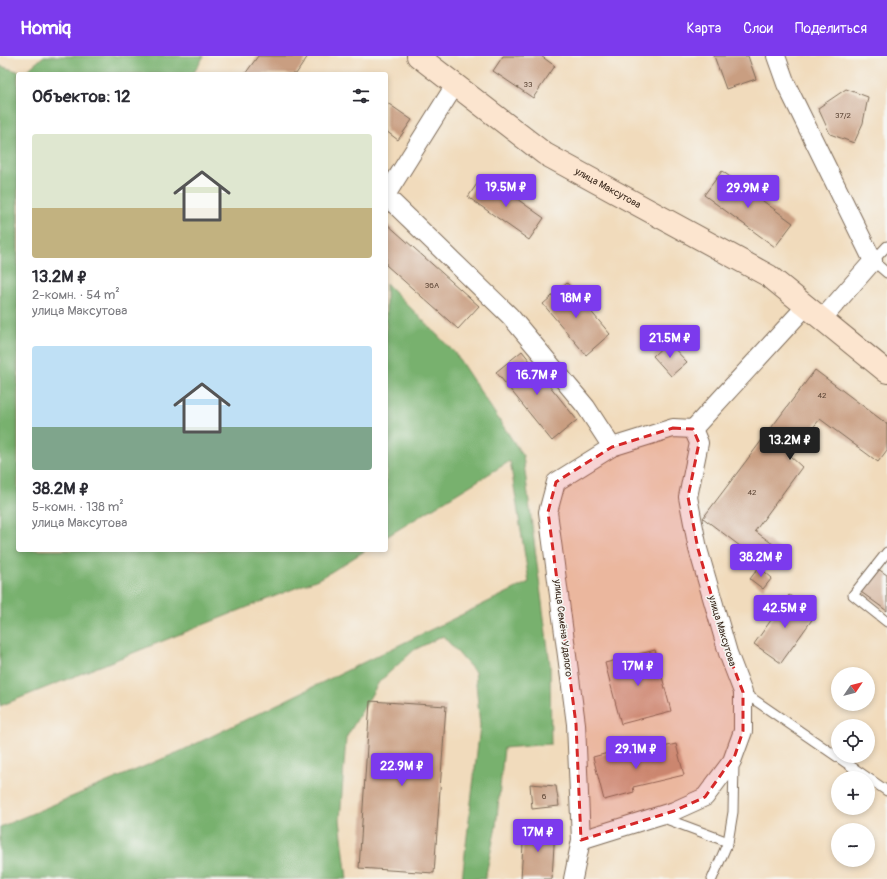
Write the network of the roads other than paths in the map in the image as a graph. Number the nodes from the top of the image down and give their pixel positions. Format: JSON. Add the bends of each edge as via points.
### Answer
{"nodes":[{"id":1,"x":418,"y":56,"type":"edge"},
{"id":2,"x":776,"y":56,"type":"edge"},
{"id":3,"x":455,"y":85,"type":"junction"},
{"id":4,"x":388,"y":192,"type":"edge"},
{"id":5,"x":388,"y":197,"type":"edge"},
{"id":6,"x":887,"y":246,"type":"edge"},
{"id":7,"x":873,"y":261,"type":"junction"},
{"id":8,"x":887,"y":273,"type":"edge"},
{"id":9,"x":815,"y":312,"type":"junction"},
{"id":10,"x":887,"y":372,"type":"edge"},
{"id":11,"x":693,"y":429,"type":"junction"},
{"id":12,"x":612,"y":447,"type":"junction"},
{"id":13,"x":886,"y":556,"type":"edge"},
{"id":14,"x":887,"y":622,"type":"edge"},
{"id":15,"x":743,"y":692,"type":"junction"},
{"id":16,"x":735,"y":755,"type":"junction"},
{"id":17,"x":887,"y":791,"type":"edge"},
{"id":18,"x":658,"y":816,"type":"junction"},
{"id":19,"x":581,"y":840,"type":"junction"},
{"id":20,"x":728,"y":842,"type":"junction"},
{"id":21,"x":573,"y":879,"type":"edge"},
{"id":22,"x":712,"y":879,"type":"edge"}],
"edges":[{"from":1,"to":3,"type":"main road","name":"улица Максутова"},
{"from":2,"to":7,"type":"street","via":[[786,84]]},
{"from":3,"to":4,"type":"street"},
{"from":3,"to":9,"type":"main road","name":"улица Максутова","via":[[545,154],[770,276]]},
{"from":5,"to":12,"type":"street","via":[[510,316],[586,407]]},
{"from":6,"to":7,"type":"lane"},
{"from":7,"to":8,"type":"lane"},
{"from":7,"to":9,"type":"street"},
{"from":9,"to":10,"type":"main road","name":"улица Максутова"},
{"from":9,"to":11,"type":"street"},
{"from":11,"to":12,"type":"street","via":[[673,428]]},
{"from":11,"to":15,"type":"street","name":"улица Максутова","via":[[699,443],[688,498],[698,549],[728,653]]},
{"from":12,"to":19,"type":"street","name":"улица Семёна Удалого","via":[[556,482],[548,512],[576,724]]},
{"from":13,"to":14,"type":"lane","via":[[853,595]]},
{"from":15,"to":16,"type":"street","via":[[743,731]]},
{"from":15,"to":17,"type":"lane"},
{"from":16,"to":18,"type":"street","via":[[705,797]]},
{"from":16,"to":20,"type":"lane","via":[[733,812]]},
{"from":18,"to":19,"type":"street"},
{"from":18,"to":20,"type":"lane"},
{"from":19,"to":21,"type":"street","name":"улица Семёна Удалого"},
{"from":20,"to":22,"type":"lane"}]}
